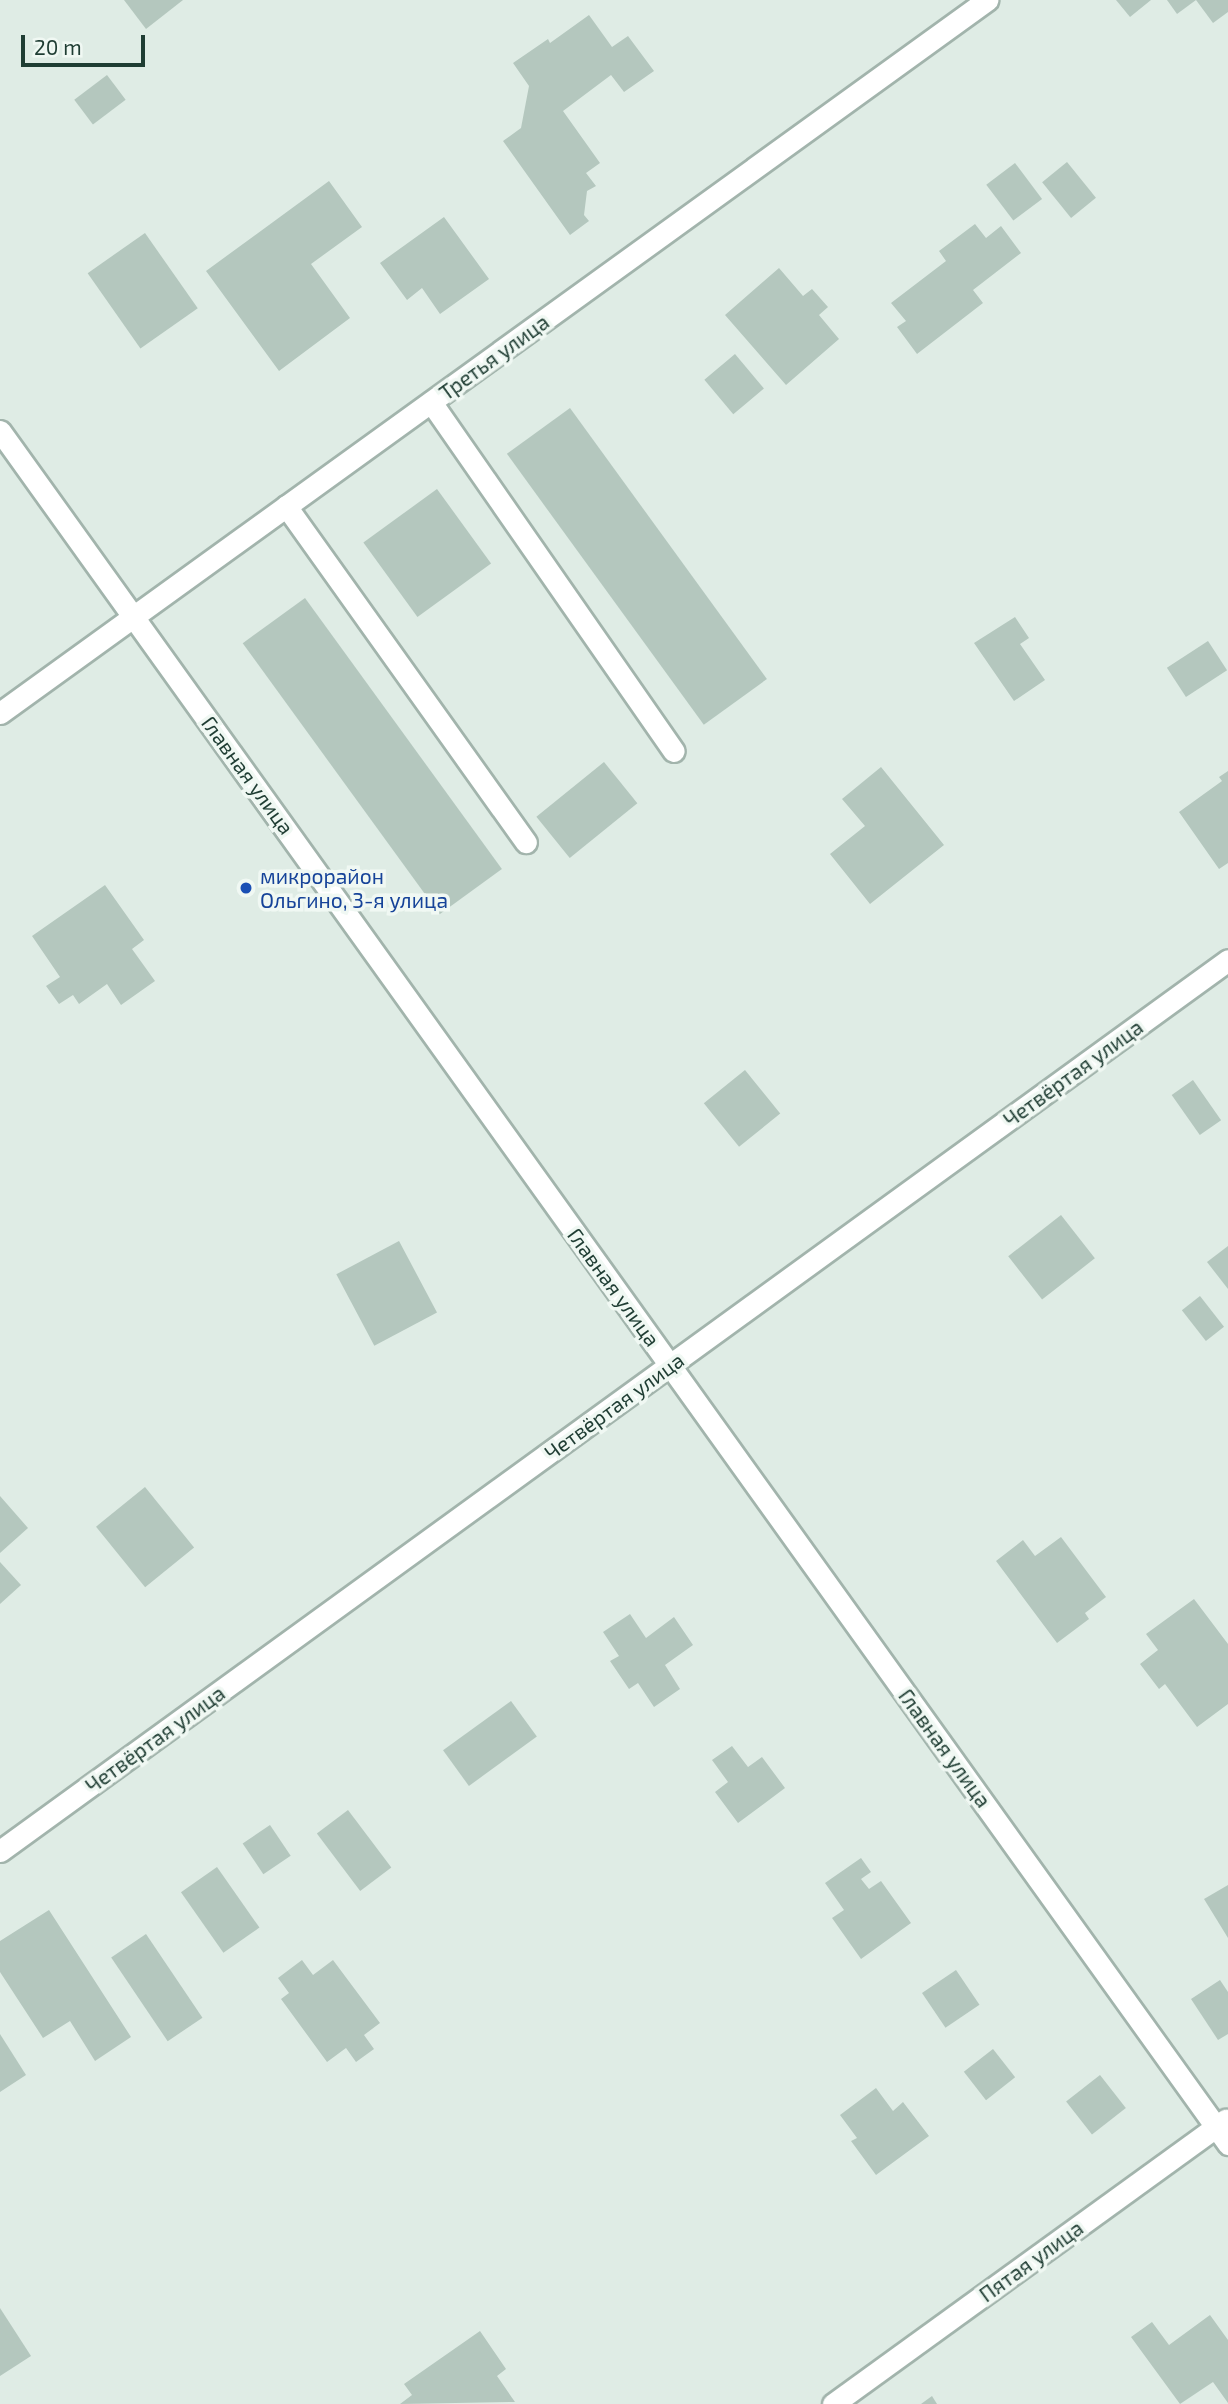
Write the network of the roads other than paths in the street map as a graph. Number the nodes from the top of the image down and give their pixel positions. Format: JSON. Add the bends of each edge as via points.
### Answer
{"nodes":[{"id":1,"x":987,"y":0,"type":"edge"},
{"id":2,"x":430,"y":402,"type":"junction"},
{"id":3,"x":0,"y":431,"type":"edge"},
{"id":4,"x":286,"y":506,"type":"junction"},
{"id":5,"x":134,"y":616,"type":"junction"},
{"id":6,"x":0,"y":713,"type":"edge"},
{"id":7,"x":674,"y":751,"type":"dead end"},
{"id":8,"x":526,"y":842,"type":"dead end"},
{"id":9,"x":1228,"y":960,"type":"edge"},
{"id":10,"x":670,"y":1365,"type":"junction"},
{"id":11,"x":0,"y":1851,"type":"edge"},
{"id":12,"x":1224,"y":2130,"type":"edge"},
{"id":13,"x":833,"y":2404,"type":"edge"}],
"edges":[{"from":1,"to":2,"type":"street","name":"Третья улица"},
{"from":2,"to":4,"type":"street","name":"Третья улица"},
{"from":2,"to":7,"type":"street"},
{"from":3,"to":5,"type":"street","name":"Главная улица"},
{"from":4,"to":5,"type":"street","name":"Третья улица"},
{"from":4,"to":8,"type":"street"},
{"from":5,"to":6,"type":"street","name":"Третья улица"},
{"from":5,"to":10,"type":"street","name":"Главная улица"},
{"from":9,"to":10,"type":"street","name":"Четвёртая улица"},
{"from":10,"to":11,"type":"street","name":"Четвёртая улица"},
{"from":10,"to":12,"type":"street","name":"Главная улица"},
{"from":12,"to":13,"type":"street","name":"Пятая улица"}]}
